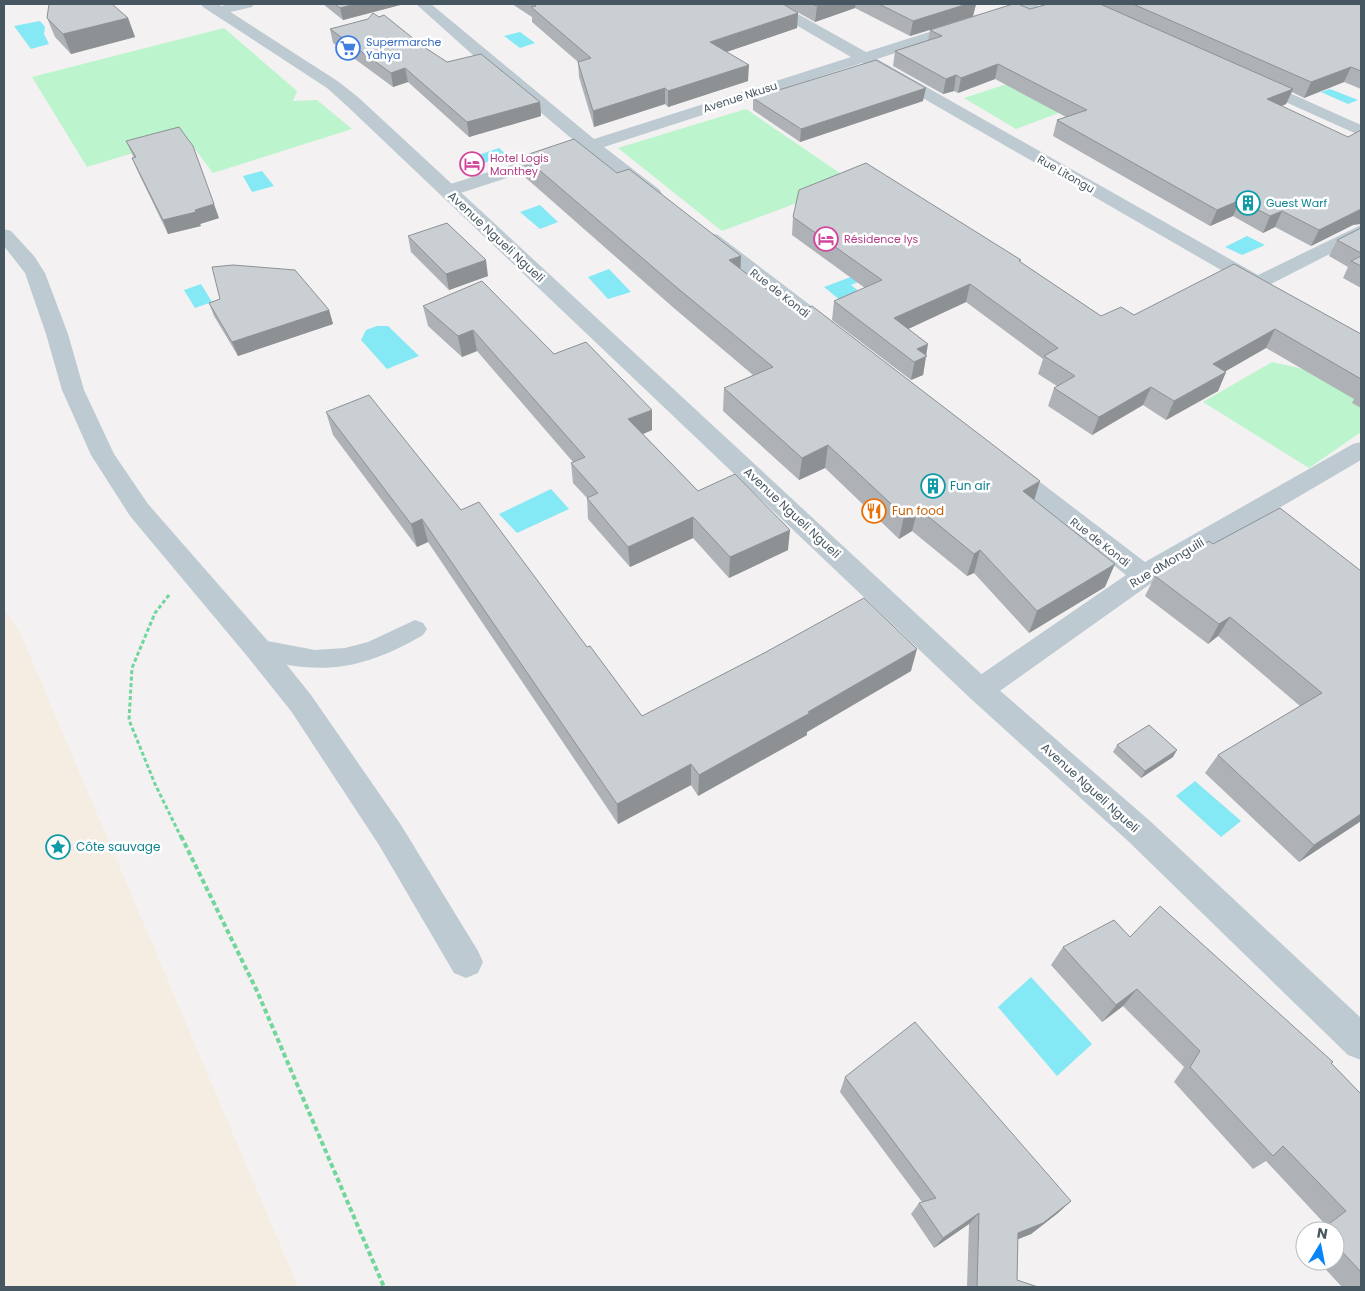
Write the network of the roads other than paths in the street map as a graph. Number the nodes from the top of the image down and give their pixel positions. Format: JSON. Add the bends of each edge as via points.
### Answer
{"nodes":[{"id":1,"x":247,"y":4,"type":"edge"},
{"id":2,"x":423,"y":4,"type":"edge"},
{"id":3,"x":770,"y":4,"type":"edge"},
{"id":4,"x":1032,"y":4,"type":"edge"},
{"id":5,"x":213,"y":7,"type":"edge"},
{"id":6,"x":862,"y":58,"type":"junction"},
{"id":7,"x":1243,"y":78,"type":"edge"},
{"id":8,"x":1361,"y":131,"type":"edge"},
{"id":9,"x":589,"y":145,"type":"junction"},
{"id":10,"x":448,"y":191,"type":"junction"},
{"id":11,"x":667,"y":205,"type":"edge"},
{"id":12,"x":698,"y":230,"type":"edge"},
{"id":13,"x":1361,"y":231,"type":"edge"},
{"id":14,"x":4,"y":235,"type":"edge"},
{"id":15,"x":847,"y":345,"type":"edge"},
{"id":16,"x":1361,"y":450,"type":"edge"},
{"id":17,"x":995,"y":460,"type":"edge"},
{"id":18,"x":1266,"y":503,"type":"junction"},
{"id":19,"x":1290,"y":521,"type":"edge"},
{"id":20,"x":1144,"y":576,"type":"junction"},
{"id":21,"x":415,"y":629,"type":"dead end"},
{"id":22,"x":257,"y":648,"type":"junction"},
{"id":23,"x":980,"y":690,"type":"junction"},
{"id":24,"x":466,"y":962,"type":"dead end"},
{"id":25,"x":1361,"y":1042,"type":"edge"}],
"edges":[{"from":1,"to":5,"type":"street"},
{"from":2,"to":9,"type":"street"},
{"from":3,"to":6,"type":"street","name":"Rue Litongu"},
{"from":4,"to":6,"type":"street","name":"Avenue Nkusu"},
{"from":5,"to":10,"type":"street","name":"Avenue Ngueli Ngueli","via":[[333,84]]},
{"from":6,"to":9,"type":"street","name":"Avenue Nkusu"},
{"from":6,"to":13,"type":"street","name":"Rue Litongu","via":[[1265,288]]},
{"from":7,"to":8,"type":"street"},
{"from":9,"to":10,"type":"street","name":"Avenue Nkusu"},
{"from":9,"to":11,"type":"street"},
{"from":10,"to":23,"type":"street","name":"Avenue Ngueli Ngueli"},
{"from":12,"to":15,"type":"street","name":"Rue de Kondi"},
{"from":14,"to":22,"type":"street","via":[[35,273],[73,390],[103,455],[139,510]]},
{"from":16,"to":18,"type":"street","name":"Rue dMonguili"},
{"from":17,"to":20,"type":"street","name":"Rue de Kondi"},
{"from":18,"to":19,"type":"street"},
{"from":18,"to":20,"type":"street","name":"Rue dMonguili"},
{"from":20,"to":23,"type":"street","name":"Rue dMonguili"},
{"from":21,"to":22,"type":"lane","via":[[368,652],[335,659],[298,657]]},
{"from":22,"to":24,"type":"street","via":[[301,703],[390,834]]},
{"from":23,"to":25,"type":"street","name":"Avenue Ngueli Ngueli","via":[[1139,831]]}]}
